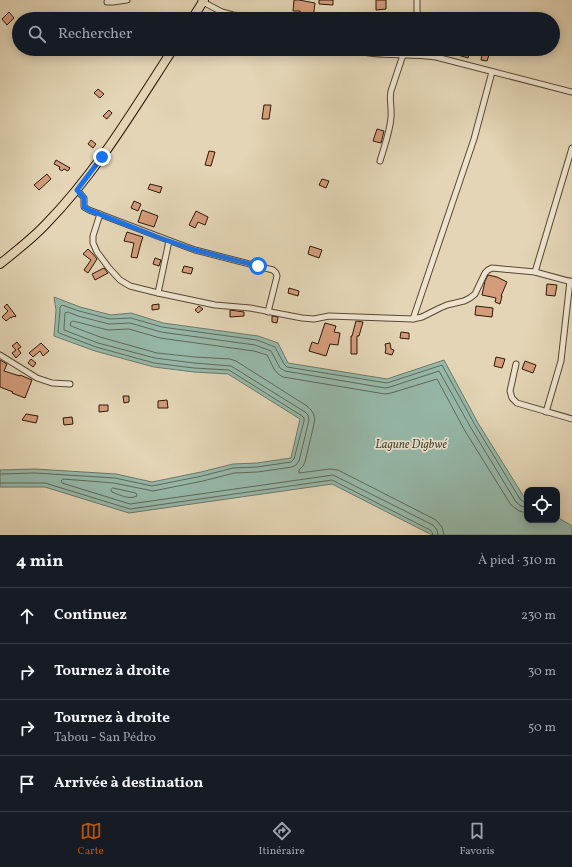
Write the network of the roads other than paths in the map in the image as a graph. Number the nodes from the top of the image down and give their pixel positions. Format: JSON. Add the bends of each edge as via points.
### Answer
{"nodes":[{"id":1,"x":127,"y":0,"type":"edge"},
{"id":2,"x":417,"y":0,"type":"edge"},
{"id":3,"x":202,"y":1,"type":"edge"},
{"id":4,"x":108,"y":2,"type":"dead end"},
{"id":5,"x":196,"y":12,"type":"edge"},
{"id":6,"x":222,"y":12,"type":"edge"},
{"id":7,"x":418,"y":12,"type":"edge"},
{"id":8,"x":168,"y":56,"type":"edge"},
{"id":9,"x":403,"y":56,"type":"edge"},
{"id":10,"x":429,"y":56,"type":"edge"},
{"id":11,"x":492,"y":72,"type":"junction"},
{"id":12,"x":572,"y":92,"type":"edge"},
{"id":13,"x":572,"y":148,"type":"edge"},
{"id":14,"x":380,"y":161,"type":"dead end"},
{"id":15,"x":77,"y":190,"type":"junction"},
{"id":16,"x":100,"y":214,"type":"junction"},
{"id":17,"x":170,"y":241,"type":"junction"},
{"id":18,"x":0,"y":264,"type":"edge"},
{"id":19,"x":535,"y":272,"type":"junction"},
{"id":20,"x":571,"y":281,"type":"edge"},
{"id":21,"x":158,"y":293,"type":"junction"},
{"id":22,"x":268,"y":312,"type":"junction"},
{"id":23,"x":412,"y":319,"type":"junction"},
{"id":24,"x":0,"y":355,"type":"edge"},
{"id":25,"x":516,"y":364,"type":"dead end"},
{"id":26,"x":70,"y":384,"type":"dead end"},
{"id":27,"x":546,"y":412,"type":"junction"},
{"id":28,"x":572,"y":419,"type":"edge"}],
"edges":[{"from":1,"to":4,"type":"street"},
{"from":2,"to":7,"type":"street"},
{"from":3,"to":5,"type":"main road"},
{"from":3,"to":6,"type":"street"},
{"from":8,"to":15,"type":"main road","via":[[102,157]]},
{"from":9,"to":14,"type":"street","via":[[390,96],[391,118]]},
{"from":10,"to":11,"type":"street"},
{"from":11,"to":12,"type":"street"},
{"from":11,"to":23,"type":"street","via":[[474,139]]},
{"from":13,"to":19,"type":"street"},
{"from":15,"to":16,"type":"street","via":[[84,198],[84,207]]},
{"from":15,"to":18,"type":"main road","via":[[46,224]]},
{"from":16,"to":17,"type":"street"},
{"from":16,"to":21,"type":"street","via":[[93,236],[97,252],[120,280],[130,286]]},
{"from":17,"to":21,"type":"street"},
{"from":17,"to":22,"type":"street","via":[[273,270],[277,276]]},
{"from":19,"to":20,"type":"street"},
{"from":19,"to":23,"type":"street","via":[[492,268],[485,273],[475,294],[470,298]]},
{"from":20,"to":27,"type":"street","via":[[561,361]]},
{"from":21,"to":22,"type":"street","via":[[215,305]]},
{"from":22,"to":23,"type":"street","via":[[314,319],[329,316]]},
{"from":24,"to":26,"type":"street","via":[[37,378]]},
{"from":25,"to":27,"type":"street","via":[[510,391],[512,398],[517,403]]},
{"from":27,"to":28,"type":"street"}]}
